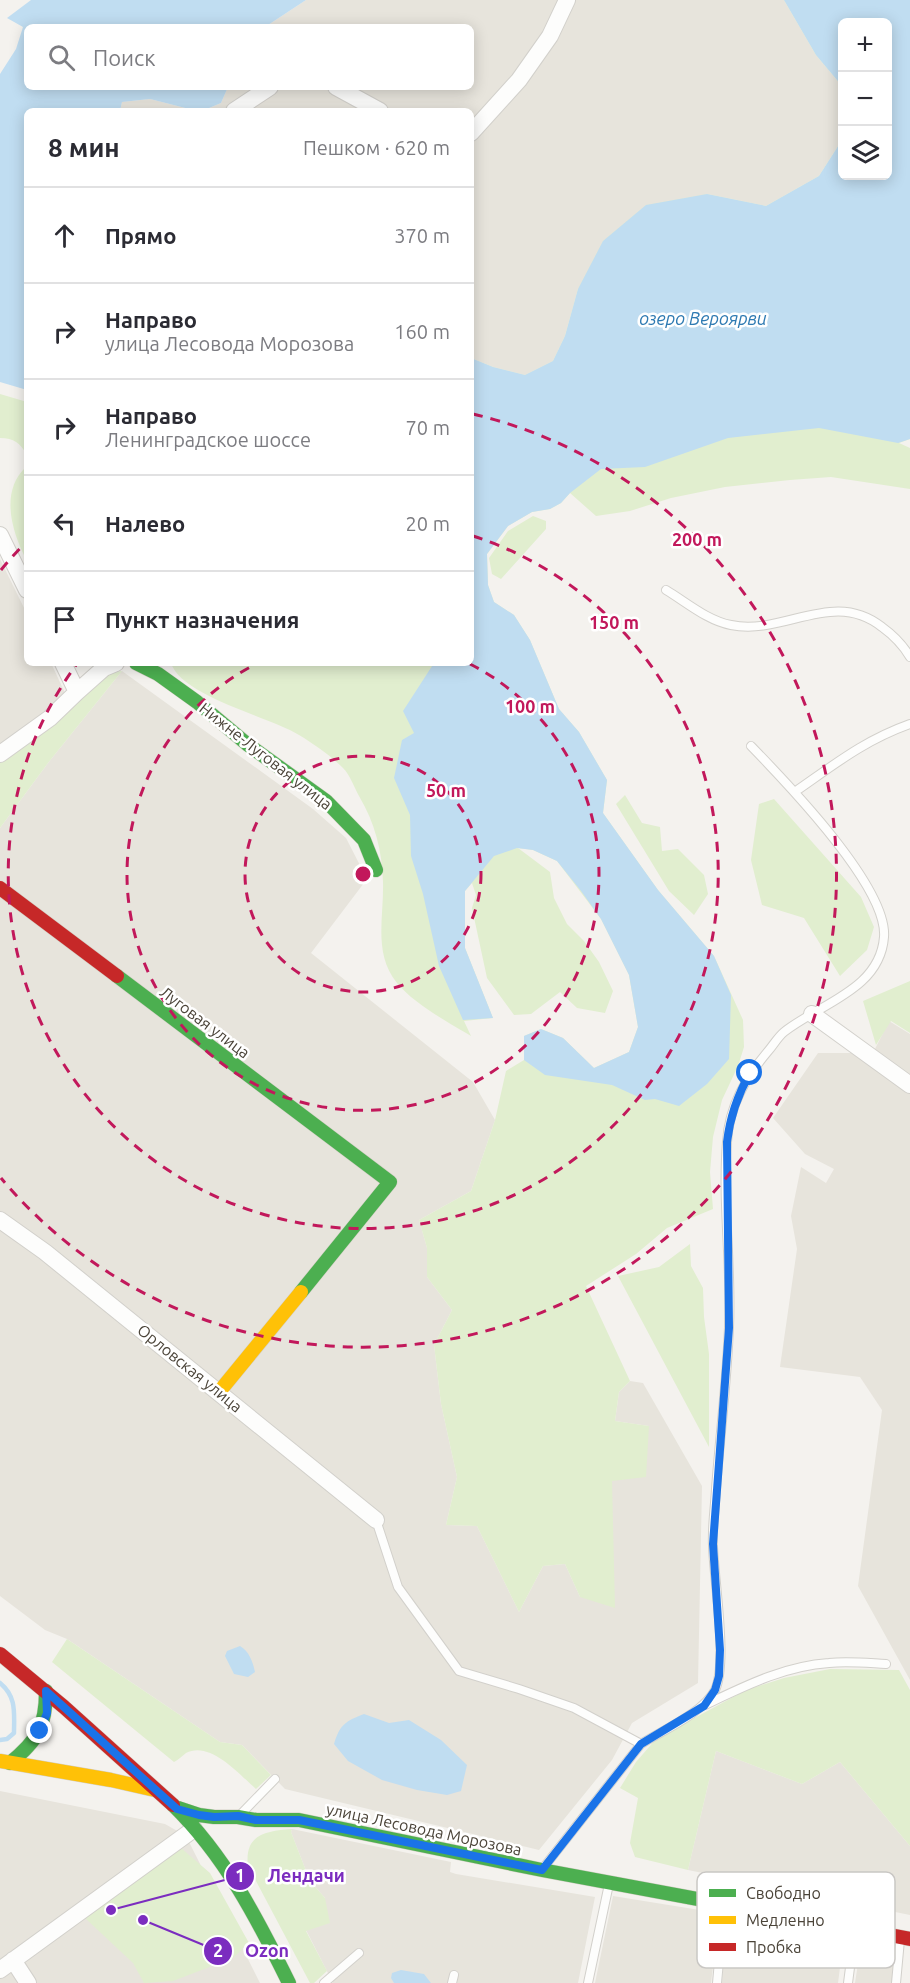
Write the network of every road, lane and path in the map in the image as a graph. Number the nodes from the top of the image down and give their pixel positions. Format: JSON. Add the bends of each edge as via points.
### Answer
{"nodes":[{"id":1,"x":563,"y":1,"type":"edge"},
{"id":2,"x":266,"y":90,"type":"edge"},
{"id":3,"x":342,"y":90,"type":"edge"},
{"id":4,"x":238,"y":108,"type":"edge"},
{"id":5,"x":374,"y":108,"type":"edge"},
{"id":6,"x":474,"y":130,"type":"edge"},
{"id":7,"x":0,"y":535,"type":"edge"},
{"id":8,"x":24,"y":584,"type":"edge"},
{"id":9,"x":666,"y":590,"type":"dead end"},
{"id":10,"x":910,"y":657,"type":"edge"},
{"id":11,"x":64,"y":666,"type":"edge"},
{"id":12,"x":109,"y":666,"type":"edge"},
{"id":13,"x":142,"y":666,"type":"edge"},
{"id":14,"x":77,"y":692,"type":"junction"},
{"id":15,"x":910,"y":724,"type":"edge"},
{"id":16,"x":751,"y":746,"type":"dead end"},
{"id":17,"x":0,"y":754,"type":"edge"},
{"id":18,"x":796,"y":791,"type":"junction"},
{"id":19,"x":376,"y":870,"type":"dead end"},
{"id":20,"x":0,"y":888,"type":"edge"},
{"id":21,"x":812,"y":1014,"type":"junction"},
{"id":22,"x":910,"y":1085,"type":"edge"},
{"id":23,"x":0,"y":1220,"type":"edge"},
{"id":24,"x":219,"y":1392,"type":"junction"},
{"id":25,"x":376,"y":1520,"type":"joint"},
{"id":26,"x":0,"y":1654,"type":"edge"},
{"id":27,"x":886,"y":1664,"type":"dead end"},
{"id":28,"x":46,"y":1691,"type":"junction"},
{"id":29,"x":704,"y":1706,"type":"junction"},
{"id":30,"x":641,"y":1744,"type":"junction"},
{"id":31,"x":5,"y":1762,"type":"edge"},
{"id":32,"x":275,"y":1779,"type":"dead end"},
{"id":33,"x":157,"y":1791,"type":"junction"},
{"id":34,"x":177,"y":1809,"type":"junction"},
{"id":35,"x":238,"y":1816,"type":"junction"},
{"id":36,"x":256,"y":1820,"type":"junction"},
{"id":37,"x":195,"y":1829,"type":"junction"},
{"id":38,"x":219,"y":1858,"type":"junction"},
{"id":39,"x":542,"y":1870,"type":"junction"},
{"id":40,"x":609,"y":1883,"type":"junction"},
{"id":41,"x":697,"y":1899,"type":"edge"},
{"id":42,"x":905,"y":1938,"type":"edge"},
{"id":43,"x":360,"y":1953,"type":"dead end"},
{"id":44,"x":7,"y":1965,"type":"edge"},
{"id":45,"x":718,"y":1968,"type":"edge"},
{"id":46,"x":850,"y":1968,"type":"edge"},
{"id":47,"x":28,"y":1983,"type":"edge"},
{"id":48,"x":289,"y":1983,"type":"edge"},
{"id":49,"x":324,"y":1983,"type":"edge"},
{"id":50,"x":588,"y":1983,"type":"edge"},
{"id":51,"x":717,"y":1983,"type":"edge"},
{"id":52,"x":848,"y":1983,"type":"edge"},
{"id":53,"x":896,"y":1983,"type":"edge"}],
"edges":[{"from":1,"to":6,"type":"street","via":[[550,36],[519,80]]},
{"from":2,"to":4,"type":"street"},
{"from":3,"to":5,"type":"street"},
{"from":7,"to":8,"type":"street"},
{"from":9,"to":10,"type":"lane","via":[[730,625],[772,624],[833,610],[855,612],[893,635]]},
{"from":11,"to":14,"type":"street"},
{"from":12,"to":14,"type":"street"},
{"from":13,"to":19,"type":"street","name":"Нижне-Луговая улица","via":[[174,685],[326,801],[364,840]]},
{"from":14,"to":17,"type":"street","via":[[50,718]]},
{"from":15,"to":18,"type":"lane","via":[[863,744]]},
{"from":16,"to":18,"type":"lane"},
{"from":18,"to":21,"type":"lane","via":[[868,885],[880,910],[885,935],[880,958],[869,976]]},
{"from":20,"to":24,"type":"street","name":"Луговая улица","via":[[390,1182]]},
{"from":21,"to":22,"type":"street"},
{"from":21,"to":29,"type":"lane","via":[[783,1034],[756,1065],[737,1097],[729,1122],[729,1328],[713,1544],[719,1676]]},
{"from":23,"to":24,"type":"street","name":"Орловская улица"},
{"from":24,"to":25,"type":"street","name":"Орловская улица"},
{"from":25,"to":30,"type":"lane","via":[[398,1587],[459,1671],[574,1708]]},
{"from":26,"to":28,"type":"street"},
{"from":27,"to":29,"type":"lane","via":[[829,1663],[790,1670]]},
{"from":28,"to":31,"type":"street","via":[[47,1713],[40,1731],[30,1747]]},
{"from":28,"to":33,"type":"street"},
{"from":29,"to":30,"type":"lane"},
{"from":30,"to":39,"type":"lane"},
{"from":31,"to":33,"type":"street"},
{"from":32,"to":35,"type":"lane"},
{"from":33,"to":34,"type":"street"},
{"from":34,"to":35,"type":"street","name":"улица Лесовода Морозова","via":[[199,1815]]},
{"from":34,"to":37,"type":"street"},
{"from":35,"to":36,"type":"street","name":"улица Лесовода Морозова"},
{"from":36,"to":38,"type":"street","via":[[235,1824],[226,1832]]},
{"from":36,"to":39,"type":"street","name":"улица Лесовода Морозова","via":[[299,1820]]},
{"from":37,"to":38,"type":"street"},
{"from":37,"to":44,"type":"street"},
{"from":38,"to":48,"type":"street","via":[[262,1926]]},
{"from":39,"to":40,"type":"street","name":"улица Лесовода Морозова"},
{"from":40,"to":41,"type":"street","name":"улица Лесовода Морозова"},
{"from":40,"to":50,"type":"lane"},
{"from":42,"to":53,"type":"lane"},
{"from":43,"to":49,"type":"lane"},
{"from":44,"to":47,"type":"street"},
{"from":45,"to":51,"type":"lane"},
{"from":46,"to":52,"type":"lane"}]}
